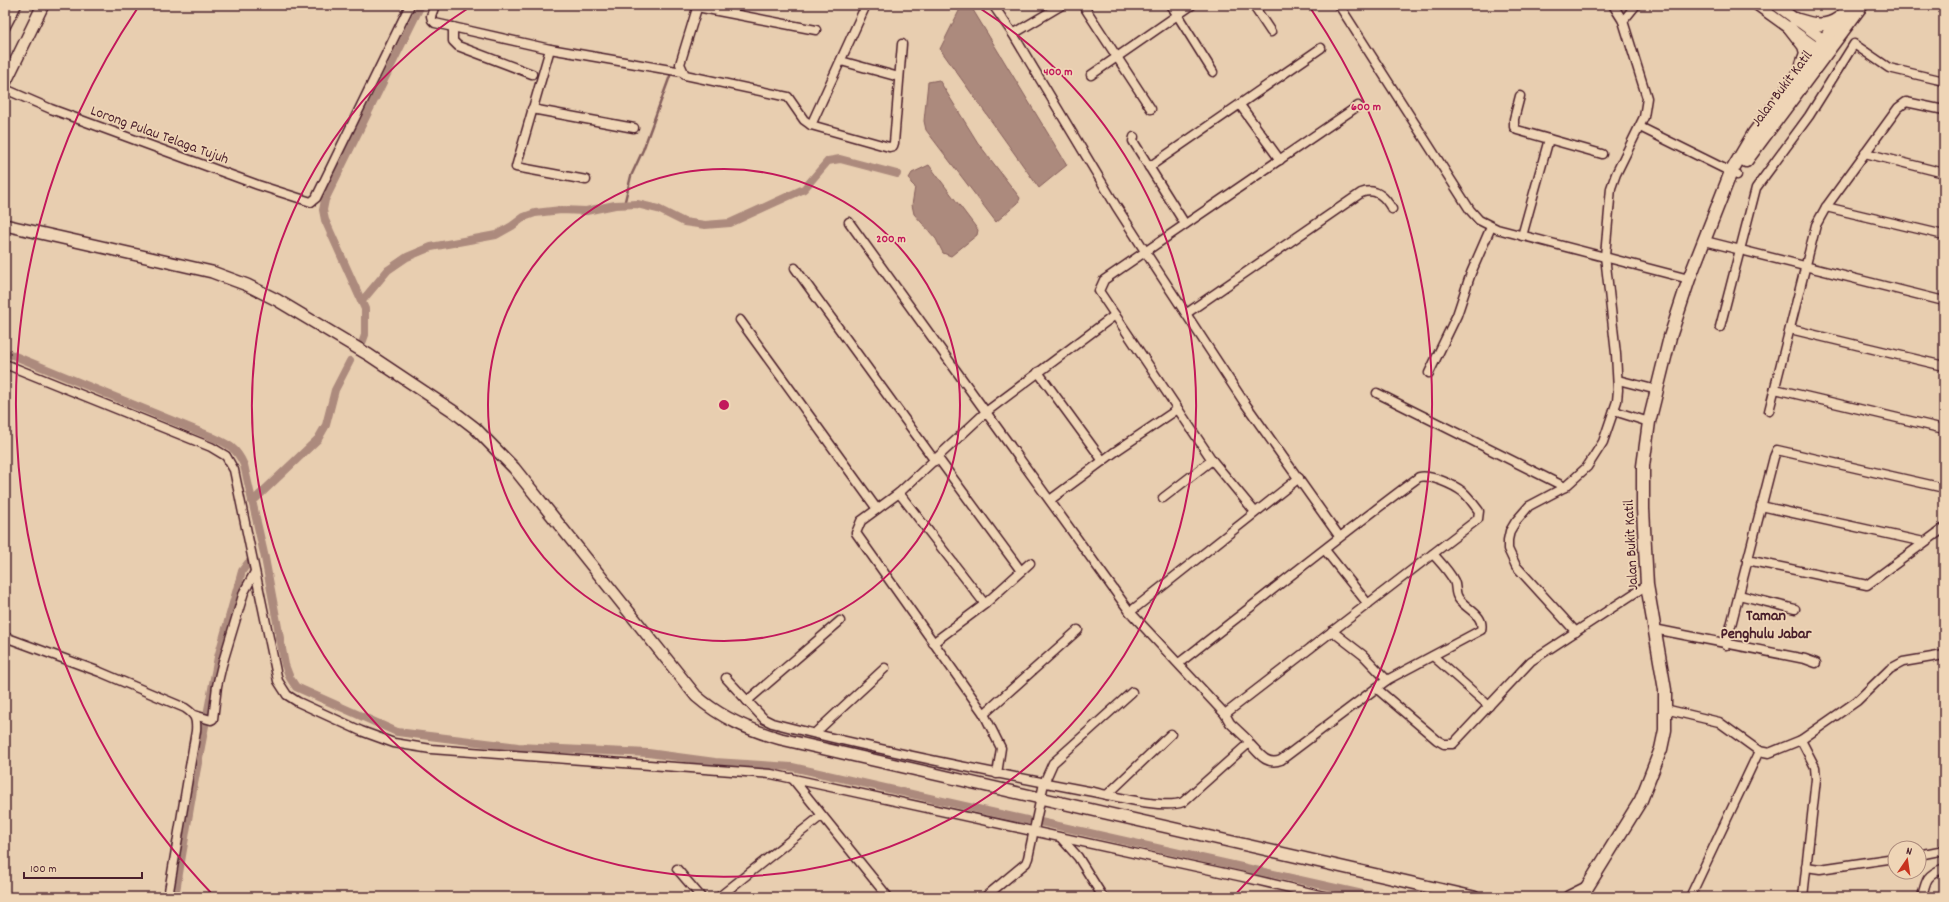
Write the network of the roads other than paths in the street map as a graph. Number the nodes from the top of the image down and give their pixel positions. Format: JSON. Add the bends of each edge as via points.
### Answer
{"nodes":[{"id":1,"x":17,"y":5,"type":"edge"},
{"id":2,"x":43,"y":5,"type":"edge"},
{"id":3,"x":410,"y":5,"type":"edge"},
{"id":4,"x":435,"y":5,"type":"edge"},
{"id":5,"x":866,"y":5,"type":"edge"},
{"id":6,"x":993,"y":5,"type":"edge"},
{"id":7,"x":1062,"y":5,"type":"edge"},
{"id":8,"x":1082,"y":5,"type":"edge"},
{"id":9,"x":1171,"y":5,"type":"edge"},
{"id":10,"x":1192,"y":5,"type":"edge"},
{"id":11,"x":1254,"y":5,"type":"edge"},
{"id":12,"x":1339,"y":5,"type":"edge"},
{"id":13,"x":1613,"y":5,"type":"edge"},
{"id":14,"x":1636,"y":5,"type":"edge"},
{"id":15,"x":1757,"y":5,"type":"edge"},
{"id":16,"x":1776,"y":5,"type":"edge"},
{"id":17,"x":1850,"y":5,"type":"edge"},
{"id":18,"x":1862,"y":5,"type":"edge"},
{"id":19,"x":698,"y":6,"type":"edge"},
{"id":20,"x":1178,"y":15,"type":"junction"},
{"id":21,"x":1841,"y":16,"type":"junction"},
{"id":22,"x":1623,"y":21,"type":"junction"},
{"id":23,"x":1792,"y":24,"type":"junction"},
{"id":24,"x":453,"y":27,"type":"junction"},
{"id":25,"x":5,"y":28,"type":"edge"},
{"id":26,"x":816,"y":30,"type":"dead end"},
{"id":27,"x":1271,"y":32,"type":"dead end"},
{"id":28,"x":1842,"y":32,"type":"junction"},
{"id":29,"x":1013,"y":34,"type":"junction"},
{"id":30,"x":902,"y":44,"type":"dead end"},
{"id":31,"x":1821,"y":44,"type":"junction"},
{"id":32,"x":1321,"y":48,"type":"dead end"},
{"id":33,"x":550,"y":49,"type":"junction"},
{"id":34,"x":1117,"y":56,"type":"junction"},
{"id":35,"x":841,"y":61,"type":"junction"},
{"id":36,"x":1816,"y":66,"type":"junction"},
{"id":37,"x":682,"y":72,"type":"junction"},
{"id":38,"x":1213,"y":72,"type":"dead end"},
{"id":39,"x":532,"y":74,"type":"dead end"},
{"id":40,"x":1091,"y":75,"type":"dead end"},
{"id":41,"x":899,"y":78,"type":"junction"},
{"id":42,"x":1944,"y":81,"type":"edge"},
{"id":43,"x":1792,"y":82,"type":"junction"},
{"id":44,"x":5,"y":83,"type":"edge"},
{"id":45,"x":5,"y":89,"type":"edge"},
{"id":46,"x":1520,"y":96,"type":"dead end"},
{"id":47,"x":1240,"y":105,"type":"junction"},
{"id":48,"x":1358,"y":106,"type":"dead end"},
{"id":49,"x":1151,"y":109,"type":"dead end"},
{"id":50,"x":532,"y":110,"type":"junction"},
{"id":51,"x":1944,"y":110,"type":"edge"},
{"id":52,"x":811,"y":126,"type":"junction"},
{"id":53,"x":1640,"y":127,"type":"junction"},
{"id":54,"x":634,"y":128,"type":"dead end"},
{"id":55,"x":1134,"y":137,"type":"dead end"},
{"id":56,"x":1549,"y":139,"type":"junction"},
{"id":57,"x":1865,"y":153,"type":"junction"},
{"id":58,"x":1602,"y":154,"type":"dead end"},
{"id":59,"x":1280,"y":160,"type":"junction"},
{"id":60,"x":1149,"y":167,"type":"junction"},
{"id":61,"x":1944,"y":173,"type":"edge"},
{"id":62,"x":1734,"y":174,"type":"junction"},
{"id":63,"x":586,"y":180,"type":"dead end"},
{"id":64,"x":1826,"y":207,"type":"junction"},
{"id":65,"x":1392,"y":208,"type":"dead end"},
{"id":66,"x":849,"y":222,"type":"dead end"},
{"id":67,"x":5,"y":224,"type":"edge"},
{"id":68,"x":1185,"y":224,"type":"junction"},
{"id":69,"x":1491,"y":227,"type":"junction"},
{"id":70,"x":1944,"y":235,"type":"edge"},
{"id":71,"x":1522,"y":236,"type":"junction"},
{"id":72,"x":1705,"y":241,"type":"junction"},
{"id":73,"x":1145,"y":250,"type":"junction"},
{"id":74,"x":1740,"y":250,"type":"junction"},
{"id":75,"x":1605,"y":256,"type":"junction"},
{"id":76,"x":1806,"y":267,"type":"junction"},
{"id":77,"x":795,"y":268,"type":"dead end"},
{"id":78,"x":1690,"y":279,"type":"junction"},
{"id":79,"x":1944,"y":302,"type":"edge"},
{"id":80,"x":1186,"y":313,"type":"junction"},
{"id":81,"x":1115,"y":315,"type":"junction"},
{"id":82,"x":740,"y":320,"type":"dead end"},
{"id":83,"x":1720,"y":327,"type":"dead end"},
{"id":84,"x":1790,"y":329,"type":"junction"},
{"id":85,"x":5,"y":364,"type":"edge"},
{"id":86,"x":1944,"y":366,"type":"edge"},
{"id":87,"x":1038,"y":372,"type":"junction"},
{"id":88,"x":1429,"y":373,"type":"dead end"},
{"id":89,"x":1618,"y":380,"type":"junction"},
{"id":90,"x":1775,"y":389,"type":"junction"},
{"id":91,"x":1657,"y":390,"type":"junction"},
{"id":92,"x":1377,"y":393,"type":"dead end"},
{"id":93,"x":1178,"y":409,"type":"junction"},
{"id":94,"x":1614,"y":411,"type":"junction"},
{"id":95,"x":1769,"y":411,"type":"dead end"},
{"id":96,"x":986,"y":412,"type":"junction"},
{"id":97,"x":1649,"y":422,"type":"junction"},
{"id":98,"x":1944,"y":429,"type":"edge"},
{"id":99,"x":936,"y":459,"type":"junction"},
{"id":100,"x":1212,"y":460,"type":"junction"},
{"id":101,"x":1103,"y":461,"type":"junction"},
{"id":102,"x":1299,"y":478,"type":"junction"},
{"id":103,"x":1565,"y":487,"type":"junction"},
{"id":104,"x":1944,"y":488,"type":"edge"},
{"id":105,"x":899,"y":493,"type":"junction"},
{"id":106,"x":1163,"y":498,"type":"dead end"},
{"id":107,"x":1050,"y":500,"type":"junction"},
{"id":108,"x":1761,"y":506,"type":"junction"},
{"id":109,"x":877,"y":509,"type":"junction"},
{"id":110,"x":1255,"y":512,"type":"junction"},
{"id":111,"x":1944,"y":528,"type":"edge"},
{"id":112,"x":1339,"y":536,"type":"junction"},
{"id":113,"x":1924,"y":542,"type":"junction"},
{"id":114,"x":1325,"y":550,"type":"junction"},
{"id":115,"x":1433,"y":554,"type":"junction"},
{"id":116,"x":1747,"y":560,"type":"junction"},
{"id":117,"x":1030,"y":563,"type":"dead end"},
{"id":118,"x":1021,"y":571,"type":"junction"},
{"id":119,"x":255,"y":572,"type":"junction"},
{"id":120,"x":1647,"y":585,"type":"junction"},
{"id":121,"x":1739,"y":595,"type":"junction"},
{"id":122,"x":985,"y":604,"type":"junction"},
{"id":123,"x":1368,"y":604,"type":"junction"},
{"id":124,"x":1795,"y":609,"type":"dead end"},
{"id":125,"x":1130,"y":612,"type":"junction"},
{"id":126,"x":840,"y":621,"type":"dead end"},
{"id":127,"x":1654,"y":629,"type":"junction"},
{"id":128,"x":1078,"y":630,"type":"dead end"},
{"id":129,"x":1332,"y":631,"type":"junction"},
{"id":130,"x":1576,"y":632,"type":"junction"},
{"id":131,"x":5,"y":637,"type":"edge"},
{"id":132,"x":933,"y":642,"type":"junction"},
{"id":133,"x":1726,"y":645,"type":"junction"},
{"id":134,"x":1944,"y":655,"type":"edge"},
{"id":135,"x":1433,"y":656,"type":"junction"},
{"id":136,"x":1179,"y":663,"type":"junction"},
{"id":137,"x":1816,"y":664,"type":"dead end"},
{"id":138,"x":885,"y":668,"type":"dead end"},
{"id":139,"x":726,"y":678,"type":"dead end"},
{"id":140,"x":1387,"y":680,"type":"junction"},
{"id":141,"x":1376,"y":688,"type":"junction"},
{"id":142,"x":1132,"y":692,"type":"dead end"},
{"id":143,"x":747,"y":701,"type":"junction"},
{"id":144,"x":1489,"y":706,"type":"junction"},
{"id":145,"x":1665,"y":709,"type":"junction"},
{"id":146,"x":984,"y":714,"type":"junction"},
{"id":147,"x":1225,"y":714,"type":"junction"},
{"id":148,"x":196,"y":715,"type":"junction"},
{"id":149,"x":815,"y":733,"type":"junction"},
{"id":150,"x":1171,"y":734,"type":"dead end"},
{"id":151,"x":1800,"y":740,"type":"junction"},
{"id":152,"x":1249,"y":743,"type":"junction"},
{"id":153,"x":1759,"y":751,"type":"junction"},
{"id":154,"x":997,"y":774,"type":"junction"},
{"id":155,"x":792,"y":778,"type":"junction"},
{"id":156,"x":1044,"y":783,"type":"junction"},
{"id":157,"x":1107,"y":795,"type":"junction"},
{"id":158,"x":1041,"y":798,"type":"junction"},
{"id":159,"x":821,"y":816,"type":"junction"},
{"id":160,"x":1034,"y":832,"type":"junction"},
{"id":161,"x":1062,"y":838,"type":"junction"},
{"id":162,"x":1944,"y":850,"type":"edge"},
{"id":163,"x":1927,"y":853,"type":"edge"},
{"id":164,"x":1887,"y":859,"type":"edge"},
{"id":165,"x":1806,"y":867,"type":"junction"},
{"id":166,"x":1944,"y":868,"type":"edge"},
{"id":167,"x":677,"y":869,"type":"dead end"},
{"id":168,"x":1583,"y":893,"type":"edge"},
{"id":169,"x":168,"y":897,"type":"edge"},
{"id":170,"x":701,"y":897,"type":"edge"},
{"id":171,"x":719,"y":897,"type":"edge"},
{"id":172,"x":888,"y":897,"type":"edge"},
{"id":173,"x":985,"y":897,"type":"edge"},
{"id":174,"x":1103,"y":897,"type":"edge"},
{"id":175,"x":1328,"y":897,"type":"edge"},
{"id":176,"x":1474,"y":897,"type":"edge"},
{"id":177,"x":1569,"y":897,"type":"edge"},
{"id":178,"x":1690,"y":897,"type":"edge"},
{"id":179,"x":1803,"y":897,"type":"edge"},
{"id":180,"x":1922,"y":897,"type":"edge"}],
"edges":[{"from":1,"to":25,"type":"street"},
{"from":2,"to":44,"type":"main road"},
{"from":3,"to":45,"type":"street","name":"Lorong Pulau Telaga Tujuh","via":[[314,201],[307,202],[51,109]]},
{"from":4,"to":24,"type":"street","via":[[432,20]]},
{"from":5,"to":35,"type":"street"},
{"from":6,"to":29,"type":"street"},
{"from":7,"to":29,"type":"street"},
{"from":8,"to":34,"type":"street"},
{"from":9,"to":20,"type":"street"},
{"from":10,"to":20,"type":"street"},
{"from":11,"to":27,"type":"street"},
{"from":12,"to":69,"type":"street","via":[[1470,210],[1479,220]]},
{"from":13,"to":22,"type":"street"},
{"from":14,"to":22,"type":"street"},
{"from":15,"to":23,"type":"street"},
{"from":16,"to":23,"type":"street"},
{"from":17,"to":21,"type":"main road","name":"Jalan Bukit Katil"},
{"from":18,"to":28,"type":"main road","name":"Jalan Bukit Katil"},
{"from":19,"to":26,"type":"street"},
{"from":19,"to":37,"type":"street","via":[[680,64]]},
{"from":20,"to":34,"type":"street"},
{"from":20,"to":38,"type":"street"},
{"from":21,"to":23,"type":"main road","via":[[1833,23],[1817,26]]},
{"from":21,"to":31,"type":"main road","name":"Jalan Bukit Katil"},
{"from":22,"to":53,"type":"street","via":[[1647,98]]},
{"from":23,"to":31,"type":"street"},
{"from":23,"to":43,"type":"main road","via":[[1806,53]]},
{"from":24,"to":33,"type":"street"},
{"from":24,"to":39,"type":"street","via":[[453,41],[458,46]]},
{"from":28,"to":31,"type":"main road"},
{"from":28,"to":36,"type":"main road","name":"Jalan Bukit Katil"},
{"from":29,"to":73,"type":"street"},
{"from":30,"to":41,"type":"street"},
{"from":31,"to":36,"type":"main road"},
{"from":31,"to":43,"type":"main road","name":"Jalan Bukit Katil"},
{"from":32,"to":47,"type":"street"},
{"from":33,"to":37,"type":"street"},
{"from":33,"to":50,"type":"street"},
{"from":34,"to":40,"type":"street"},
{"from":34,"to":49,"type":"street"},
{"from":35,"to":41,"type":"street"},
{"from":35,"to":52,"type":"street"},
{"from":36,"to":62,"type":"main road","name":"Jalan Bukit Katil"},
{"from":37,"to":52,"type":"street","via":[[689,77],[788,97]]},
{"from":41,"to":52,"type":"street","via":[[893,146]]},
{"from":42,"to":74,"type":"street","via":[[1890,68],[1854,44],[1809,116],[1756,188]]},
{"from":43,"to":62,"type":"main road","name":"Jalan Bukit Katil","via":[[1754,133]]},
{"from":46,"to":56,"type":"street","via":[[1514,127]]},
{"from":47,"to":59,"type":"street"},
{"from":47,"to":60,"type":"street"},
{"from":48,"to":59,"type":"street"},
{"from":50,"to":54,"type":"street"},
{"from":50,"to":63,"type":"street","via":[[516,167]]},
{"from":51,"to":57,"type":"street","via":[[1906,102],[1898,108]]},
{"from":53,"to":62,"type":"street"},
{"from":53,"to":75,"type":"street","via":[[1611,188]]},
{"from":55,"to":60,"type":"street","via":[[1133,141]]},
{"from":56,"to":58,"type":"street"},
{"from":56,"to":71,"type":"street"},
{"from":57,"to":61,"type":"street"},
{"from":57,"to":64,"type":"street"},
{"from":59,"to":68,"type":"street"},
{"from":60,"to":68,"type":"street"},
{"from":62,"to":72,"type":"main road","name":"Jalan Bukit Katil"},
{"from":64,"to":70,"type":"street"},
{"from":64,"to":76,"type":"street","via":[[1816,225]]},
{"from":65,"to":80,"type":"street","via":[[1381,194],[1367,191],[1361,193]]},
{"from":66,"to":96,"type":"street"},
{"from":67,"to":158,"type":"main road","via":[[212,272],[247,285],[277,300],[368,355],[454,411],[475,428],[514,468],[684,683],[709,708],[724,718],[781,739]]},
{"from":68,"to":73,"type":"street"},
{"from":69,"to":71,"type":"street"},
{"from":69,"to":88,"type":"street","via":[[1471,273],[1458,315]]},
{"from":71,"to":75,"type":"street"},
{"from":72,"to":74,"type":"street"},
{"from":72,"to":78,"type":"main road","name":"Jalan Bukit Katil"},
{"from":73,"to":80,"type":"street"},
{"from":73,"to":81,"type":"street","via":[[1104,280],[1100,286],[1098,291]]},
{"from":74,"to":76,"type":"street"},
{"from":74,"to":83,"type":"street"},
{"from":75,"to":78,"type":"street"},
{"from":75,"to":89,"type":"street"},
{"from":76,"to":79,"type":"street"},
{"from":76,"to":84,"type":"street"},
{"from":77,"to":99,"type":"street"},
{"from":78,"to":91,"type":"main road","name":"Jalan Bukit Katil","via":[[1670,337]]},
{"from":80,"to":102,"type":"street","via":[[1244,402]]},
{"from":81,"to":87,"type":"street"},
{"from":81,"to":93,"type":"street"},
{"from":82,"to":109,"type":"street"},
{"from":84,"to":86,"type":"street"},
{"from":84,"to":90,"type":"street"},
{"from":85,"to":119,"type":"street","via":[[211,447],[226,456],[234,470]]},
{"from":87,"to":96,"type":"street"},
{"from":87,"to":101,"type":"street"},
{"from":89,"to":91,"type":"street"},
{"from":89,"to":94,"type":"street"},
{"from":90,"to":95,"type":"street"},
{"from":90,"to":98,"type":"street"},
{"from":91,"to":97,"type":"main road","name":"Jalan Bukit Katil"},
{"from":92,"to":103,"type":"street"},
{"from":93,"to":100,"type":"street"},
{"from":93,"to":101,"type":"street"},
{"from":94,"to":97,"type":"street"},
{"from":94,"to":103,"type":"street","via":[[1603,442],[1594,458],[1577,478]]},
{"from":96,"to":99,"type":"street"},
{"from":96,"to":107,"type":"street"},
{"from":97,"to":120,"type":"main road","name":"Jalan Bukit Katil","via":[[1643,466]]},
{"from":99,"to":105,"type":"street"},
{"from":99,"to":118,"type":"street"},
{"from":100,"to":106,"type":"street"},
{"from":100,"to":110,"type":"street"},
{"from":101,"to":107,"type":"street"},
{"from":102,"to":110,"type":"street"},
{"from":102,"to":112,"type":"street"},
{"from":103,"to":130,"type":"street","via":[[1529,506],[1510,531],[1508,549],[1516,566]]},
{"from":104,"to":108,"type":"street","via":[[1777,450]]},
{"from":105,"to":109,"type":"street"},
{"from":105,"to":122,"type":"street"},
{"from":107,"to":125,"type":"street"},
{"from":108,"to":113,"type":"street"},
{"from":108,"to":116,"type":"street"},
{"from":109,"to":132,"type":"street","via":[[861,521],[856,533]]},
{"from":110,"to":125,"type":"street"},
{"from":111,"to":113,"type":"street"},
{"from":112,"to":114,"type":"street"},
{"from":112,"to":115,"type":"street","via":[[1419,477],[1428,476],[1462,491],[1480,515],[1478,520]]},
{"from":113,"to":116,"type":"street","via":[[1867,585]]},
{"from":114,"to":123,"type":"street"},
{"from":114,"to":136,"type":"street"},
{"from":115,"to":123,"type":"street"},
{"from":115,"to":135,"type":"street","via":[[1454,580],[1459,600],[1478,616],[1482,626],[1477,633]]},
{"from":116,"to":121,"type":"street"},
{"from":117,"to":118,"type":"street"},
{"from":118,"to":122,"type":"street"},
{"from":119,"to":148,"type":"street","via":[[241,601],[219,676],[214,717],[211,720]]},
{"from":119,"to":155,"type":"street","via":[[275,672],[281,688],[298,702],[361,731],[394,743],[431,749],[756,773]]},
{"from":120,"to":127,"type":"main road","name":"Jalan Bukit Katil"},
{"from":120,"to":130,"type":"street"},
{"from":121,"to":124,"type":"street"},
{"from":121,"to":133,"type":"street"},
{"from":122,"to":132,"type":"street"},
{"from":123,"to":129,"type":"street"},
{"from":125,"to":136,"type":"street"},
{"from":126,"to":143,"type":"street"},
{"from":127,"to":133,"type":"street"},
{"from":127,"to":145,"type":"main road","name":"Jalan Bukit Katil","via":[[1665,690]]},
{"from":128,"to":146,"type":"street"},
{"from":129,"to":140,"type":"street","via":[[1363,655]]},
{"from":129,"to":147,"type":"street"},
{"from":130,"to":144,"type":"street","via":[[1531,660]]},
{"from":131,"to":148,"type":"street","via":[[100,672]]},
{"from":132,"to":146,"type":"street"},
{"from":133,"to":137,"type":"street","via":[[1805,659]]},
{"from":134,"to":151,"type":"street","via":[[1903,662],[1890,669],[1857,701]]},
{"from":135,"to":140,"type":"street"},
{"from":135,"to":144,"type":"street"},
{"from":136,"to":147,"type":"street"},
{"from":138,"to":149,"type":"street"},
{"from":139,"to":143,"type":"street"},
{"from":140,"to":141,"type":"street"},
{"from":141,"to":144,"type":"street","via":[[1444,744],[1456,741]]},
{"from":141,"to":152,"type":"street","via":[[1281,760],[1268,761]]},
{"from":142,"to":156,"type":"street","via":[[1053,763]]},
{"from":143,"to":149,"type":"street","via":[[768,721]]},
{"from":145,"to":153,"type":"street","via":[[1719,722]]},
{"from":145,"to":168,"type":"main road","name":"Jalan Bukit Katil","via":[[1666,730],[1661,749],[1640,800]]},
{"from":146,"to":154,"type":"street","via":[[1000,748]]},
{"from":147,"to":152,"type":"street"},
{"from":148,"to":169,"type":"street","via":[[196,731]]},
{"from":149,"to":154,"type":"street"},
{"from":150,"to":157,"type":"street"},
{"from":151,"to":153,"type":"street","via":[[1769,753]]},
{"from":151,"to":165,"type":"street","via":[[1815,768],[1816,779]]},
{"from":152,"to":157,"type":"street","via":[[1178,804]]},
{"from":153,"to":178,"type":"street"},
{"from":154,"to":156,"type":"street"},
{"from":155,"to":159,"type":"street"},
{"from":155,"to":160,"type":"street"},
{"from":156,"to":157,"type":"street"},
{"from":156,"to":158,"type":"street"},
{"from":158,"to":160,"type":"street"},
{"from":158,"to":176,"type":"main road"},
{"from":159,"to":171,"type":"street"},
{"from":159,"to":172,"type":"street"},
{"from":160,"to":161,"type":"street"},
{"from":160,"to":173,"type":"street","via":[[1026,863]]},
{"from":161,"to":174,"type":"street","via":[[1078,857]]},
{"from":161,"to":175,"type":"street"},
{"from":162,"to":163,"type":"street"},
{"from":164,"to":165,"type":"street","via":[[1820,869]]},
{"from":165,"to":179,"type":"street"},
{"from":166,"to":180,"type":"street","via":[[1928,877]]},
{"from":167,"to":170,"type":"street"},
{"from":168,"to":177,"type":"main road"}]}
